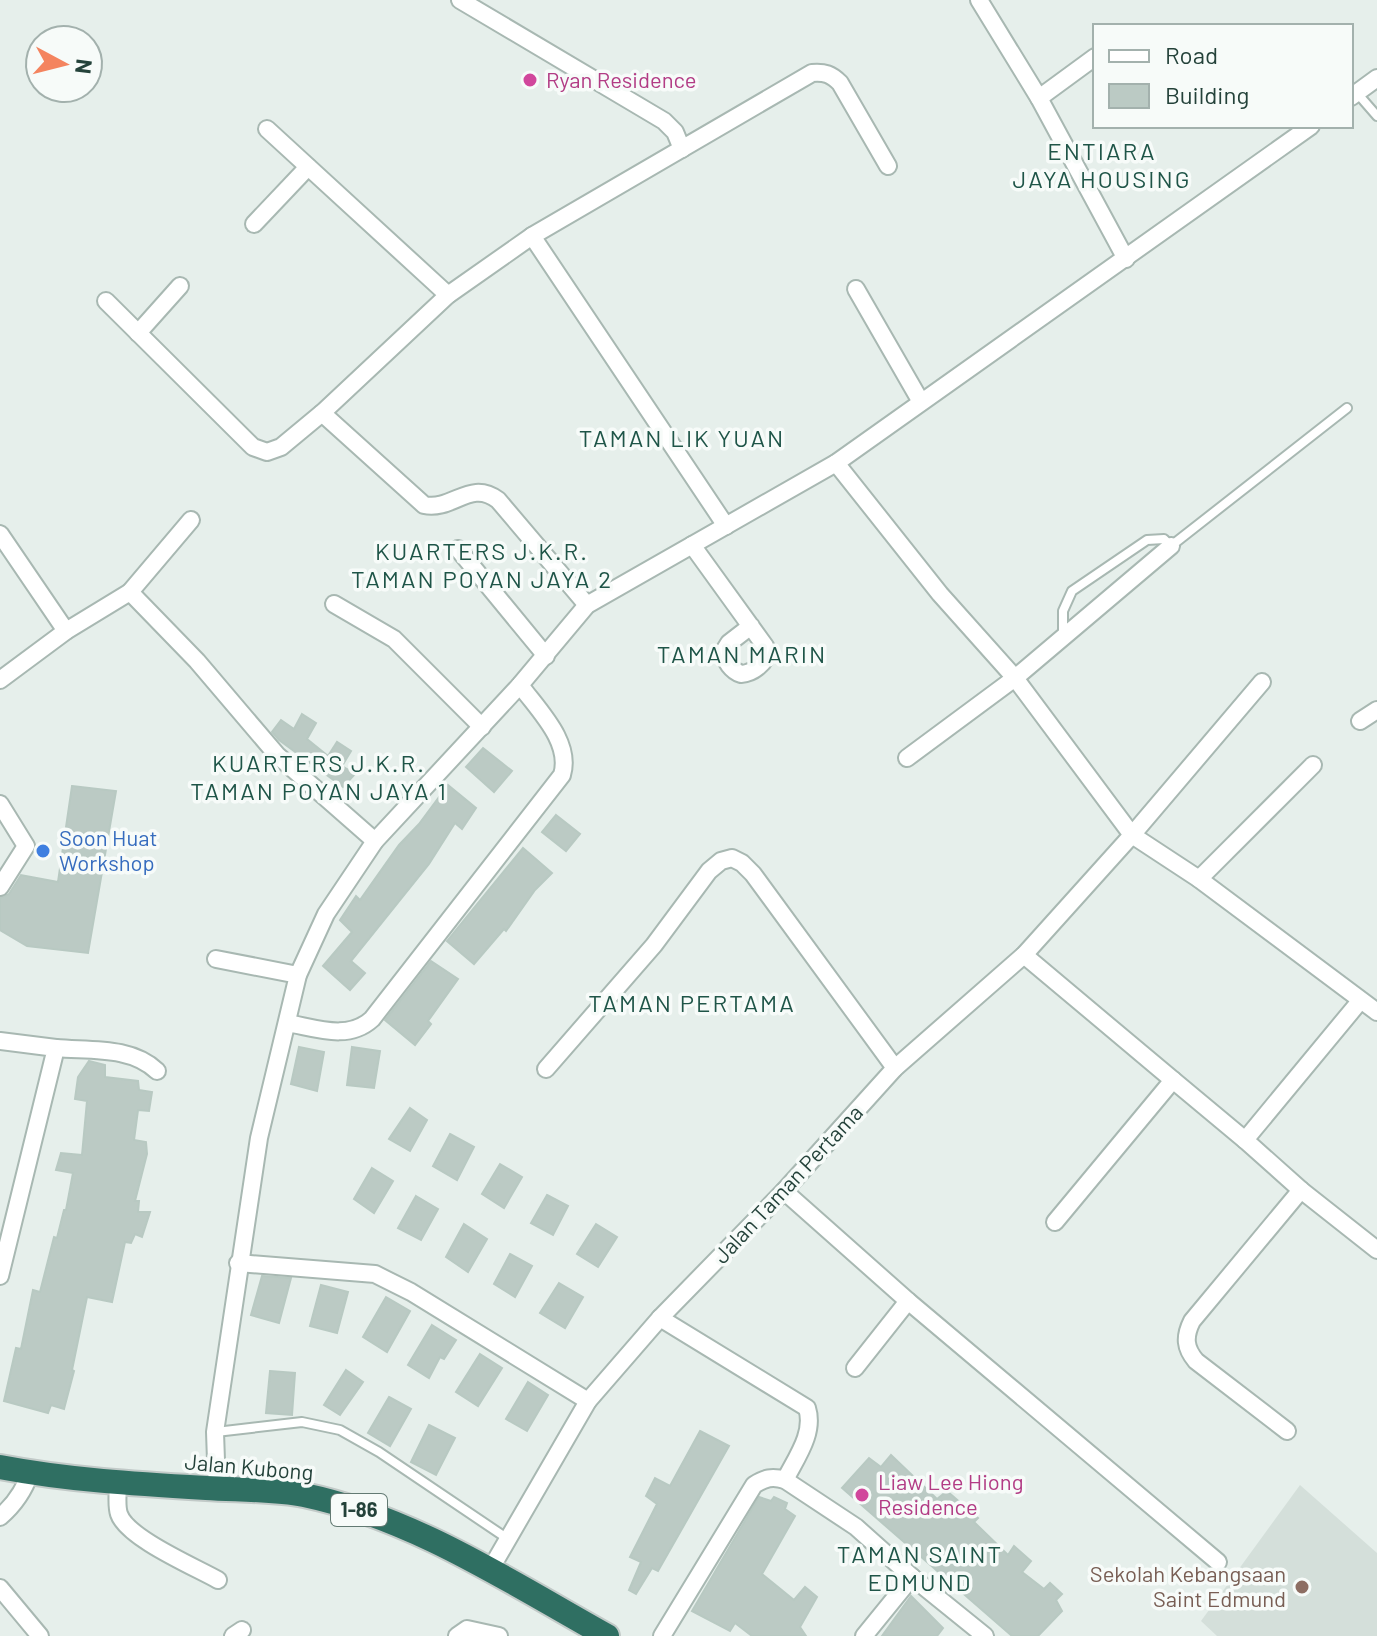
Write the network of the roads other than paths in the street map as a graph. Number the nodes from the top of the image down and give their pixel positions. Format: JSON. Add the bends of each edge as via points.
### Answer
{"nodes":[{"id":1,"x":460,"y":0,"type":"edge"},
{"id":2,"x":979,"y":0,"type":"edge"},
{"id":3,"x":1093,"y":58,"type":"edge"},
{"id":4,"x":1377,"y":78,"type":"edge"},
{"id":5,"x":1354,"y":95,"type":"edge"},
{"id":6,"x":1039,"y":98,"type":"junction"},
{"id":7,"x":1377,"y":116,"type":"edge"},
{"id":8,"x":1308,"y":128,"type":"edge"},
{"id":9,"x":267,"y":129,"type":"dead end"},
{"id":10,"x":682,"y":149,"type":"junction"},
{"id":11,"x":888,"y":166,"type":"dead end"},
{"id":12,"x":308,"y":167,"type":"junction"},
{"id":13,"x":254,"y":224,"type":"dead end"},
{"id":14,"x":532,"y":236,"type":"junction"},
{"id":15,"x":1123,"y":252,"type":"junction"},
{"id":16,"x":180,"y":286,"type":"dead end"},
{"id":17,"x":856,"y":289,"type":"dead end"},
{"id":18,"x":448,"y":295,"type":"junction"},
{"id":19,"x":106,"y":301,"type":"dead end"},
{"id":20,"x":138,"y":333,"type":"junction"},
{"id":21,"x":917,"y":396,"type":"junction"},
{"id":22,"x":1347,"y":408,"type":"dead end"},
{"id":23,"x":322,"y":413,"type":"junction"},
{"id":24,"x":836,"y":463,"type":"junction"},
{"id":25,"x":191,"y":520,"type":"dead end"},
{"id":26,"x":726,"y":526,"type":"junction"},
{"id":27,"x":0,"y":534,"type":"edge"},
{"id":28,"x":692,"y":545,"type":"junction"},
{"id":29,"x":1171,"y":546,"type":"junction"},
{"id":30,"x":458,"y":549,"type":"dead end"},
{"id":31,"x":130,"y":592,"type":"junction"},
{"id":32,"x":334,"y":604,"type":"dead end"},
{"id":33,"x":587,"y":605,"type":"junction"},
{"id":34,"x":751,"y":626,"type":"dead end"},
{"id":35,"x":66,"y":631,"type":"junction"},
{"id":36,"x":1063,"y":639,"type":"junction"},
{"id":37,"x":546,"y":656,"type":"junction"},
{"id":38,"x":1015,"y":678,"type":"junction"},
{"id":39,"x":0,"y":680,"type":"edge"},
{"id":40,"x":1262,"y":682,"type":"dead end"},
{"id":41,"x":520,"y":685,"type":"junction"},
{"id":42,"x":1377,"y":710,"type":"edge"},
{"id":43,"x":1360,"y":721,"type":"dead end"},
{"id":44,"x":482,"y":727,"type":"junction"},
{"id":45,"x":907,"y":758,"type":"dead end"},
{"id":46,"x":1313,"y":765,"type":"dead end"},
{"id":47,"x":0,"y":804,"type":"edge"},
{"id":48,"x":1132,"y":835,"type":"junction"},
{"id":49,"x":375,"y":841,"type":"junction"},
{"id":50,"x":1199,"y":879,"type":"junction"},
{"id":51,"x":0,"y":887,"type":"edge"},
{"id":52,"x":1024,"y":955,"type":"junction"},
{"id":53,"x":216,"y":959,"type":"dead end"},
{"id":54,"x":298,"y":975,"type":"junction"},
{"id":55,"x":1360,"y":1001,"type":"junction"},
{"id":56,"x":1377,"y":1012,"type":"edge"},
{"id":57,"x":287,"y":1023,"type":"junction"},
{"id":58,"x":0,"y":1041,"type":"edge"},
{"id":59,"x":56,"y":1048,"type":"junction"},
{"id":60,"x":895,"y":1068,"type":"junction"},
{"id":61,"x":546,"y":1069,"type":"dead end"},
{"id":62,"x":157,"y":1071,"type":"dead end"},
{"id":63,"x":1173,"y":1080,"type":"junction"},
{"id":64,"x":1245,"y":1140,"type":"junction"},
{"id":65,"x":1301,"y":1190,"type":"junction"},
{"id":66,"x":784,"y":1191,"type":"junction"},
{"id":67,"x":1055,"y":1222,"type":"dead end"},
{"id":68,"x":1377,"y":1250,"type":"edge"},
{"id":69,"x":238,"y":1263,"type":"junction"},
{"id":70,"x":0,"y":1276,"type":"edge"},
{"id":71,"x":908,"y":1301,"type":"junction"},
{"id":72,"x":660,"y":1318,"type":"junction"},
{"id":73,"x":855,"y":1368,"type":"dead end"},
{"id":74,"x":588,"y":1401,"type":"junction"},
{"id":75,"x":1287,"y":1431,"type":"dead end"},
{"id":76,"x":215,"y":1432,"type":"junction"},
{"id":77,"x":0,"y":1467,"type":"edge"},
{"id":78,"x":30,"y":1473,"type":"junction"},
{"id":79,"x":785,"y":1480,"type":"junction"},
{"id":80,"x":118,"y":1483,"type":"junction"},
{"id":81,"x":217,"y":1489,"type":"junction"},
{"id":82,"x":0,"y":1517,"type":"edge"},
{"id":83,"x":508,"y":1539,"type":"junction"},
{"id":84,"x":1218,"y":1562,"type":"dead end"},
{"id":85,"x":490,"y":1570,"type":"junction"},
{"id":86,"x":912,"y":1577,"type":"junction"},
{"id":87,"x":218,"y":1580,"type":"dead end"},
{"id":88,"x":0,"y":1588,"type":"edge"},
{"id":89,"x":40,"y":1636,"type":"edge"},
{"id":90,"x":457,"y":1636,"type":"edge"},
{"id":91,"x":499,"y":1636,"type":"edge"},
{"id":92,"x":607,"y":1636,"type":"edge"},
{"id":93,"x":662,"y":1636,"type":"edge"},
{"id":94,"x":864,"y":1636,"type":"edge"},
{"id":95,"x":985,"y":1636,"type":"edge"}],
"edges":[{"from":1,"to":10,"type":"street","via":[[664,121]]},
{"from":2,"to":6,"type":"street"},
{"from":3,"to":6,"type":"street"},
{"from":4,"to":5,"type":"street"},
{"from":5,"to":7,"type":"lane"},
{"from":6,"to":15,"type":"street"},
{"from":8,"to":15,"type":"street"},
{"from":9,"to":12,"type":"street"},
{"from":10,"to":11,"type":"street","via":[[812,73],[823,72],[840,83]]},
{"from":10,"to":14,"type":"street"},
{"from":12,"to":13,"type":"street"},
{"from":12,"to":18,"type":"street"},
{"from":14,"to":18,"type":"street"},
{"from":14,"to":26,"type":"street"},
{"from":15,"to":21,"type":"street"},
{"from":16,"to":20,"type":"street"},
{"from":17,"to":21,"type":"street"},
{"from":18,"to":23,"type":"street"},
{"from":19,"to":20,"type":"street"},
{"from":20,"to":23,"type":"street","via":[[259,451],[281,447]]},
{"from":21,"to":24,"type":"street"},
{"from":22,"to":29,"type":"lane"},
{"from":23,"to":33,"type":"street","via":[[424,505],[441,506],[472,493],[498,500]]},
{"from":24,"to":26,"type":"street"},
{"from":24,"to":38,"type":"street"},
{"from":25,"to":31,"type":"street"},
{"from":26,"to":28,"type":"street"},
{"from":27,"to":35,"type":"street"},
{"from":28,"to":33,"type":"street"},
{"from":28,"to":34,"type":"street"},
{"from":29,"to":36,"type":"street"},
{"from":29,"to":36,"type":"lane","via":[[1164,539],[1147,540],[1072,591],[1063,611]]},
{"from":30,"to":37,"type":"street"},
{"from":31,"to":35,"type":"street"},
{"from":31,"to":49,"type":"street","via":[[277,755]]},
{"from":32,"to":44,"type":"street","via":[[394,639]]},
{"from":33,"to":37,"type":"street"},
{"from":35,"to":39,"type":"street"},
{"from":36,"to":38,"type":"street"},
{"from":37,"to":41,"type":"street"},
{"from":38,"to":45,"type":"street"},
{"from":38,"to":48,"type":"street"},
{"from":40,"to":48,"type":"street","name":"Jalan Taman Pertama"},
{"from":41,"to":44,"type":"street"},
{"from":41,"to":57,"type":"street","via":[[562,745],[562,775],[372,1019],[350,1032]]},
{"from":42,"to":43,"type":"street"},
{"from":44,"to":49,"type":"street"},
{"from":46,"to":50,"type":"street"},
{"from":47,"to":51,"type":"street","via":[[26,846]]},
{"from":48,"to":50,"type":"street"},
{"from":48,"to":52,"type":"street","name":"Jalan Taman Pertama"},
{"from":49,"to":54,"type":"street","via":[[326,914]]},
{"from":50,"to":55,"type":"street"},
{"from":52,"to":60,"type":"street","name":"Jalan Taman Pertama"},
{"from":52,"to":63,"type":"street"},
{"from":53,"to":54,"type":"street"},
{"from":54,"to":57,"type":"street"},
{"from":55,"to":56,"type":"street"},
{"from":55,"to":64,"type":"street"},
{"from":57,"to":69,"type":"street","via":[[259,1138]]},
{"from":58,"to":59,"type":"street"},
{"from":59,"to":62,"type":"street","via":[[132,1054]]},
{"from":59,"to":70,"type":"street"},
{"from":60,"to":61,"type":"street","via":[[753,874],[732,858],[709,871],[654,945]]},
{"from":60,"to":66,"type":"street","name":"Jalan Taman Pertama"},
{"from":63,"to":64,"type":"street"},
{"from":63,"to":67,"type":"street"},
{"from":64,"to":65,"type":"street"},
{"from":65,"to":68,"type":"street"},
{"from":65,"to":75,"type":"street","via":[[1192,1321],[1186,1342],[1196,1361]]},
{"from":66,"to":71,"type":"street"},
{"from":66,"to":72,"type":"street","name":"Jalan Taman Pertama"},
{"from":69,"to":74,"type":"street","via":[[375,1274]]},
{"from":69,"to":76,"type":"street"},
{"from":71,"to":73,"type":"street"},
{"from":71,"to":84,"type":"street"},
{"from":72,"to":74,"type":"street","name":"Jalan Taman Pertama"},
{"from":72,"to":79,"type":"street","via":[[807,1408],[810,1429]]},
{"from":74,"to":83,"type":"street","name":"Jalan Taman Pertama"},
{"from":76,"to":81,"type":"street"},
{"from":76,"to":83,"type":"lane","via":[[302,1422],[340,1430]]},
{"from":77,"to":78,"type":"highway","name":"Jalan Kubong","number":"1-86"},
{"from":78,"to":80,"type":"highway","name":"Jalan Kubong","number":"1-86"},
{"from":78,"to":82,"type":"street","via":[[19,1497]]},
{"from":79,"to":86,"type":"street","via":[[856,1527]]},
{"from":79,"to":93,"type":"street","via":[[775,1477],[754,1485]]},
{"from":80,"to":81,"type":"highway","name":"Jalan Kubong","number":"1-86"},
{"from":80,"to":87,"type":"street","via":[[118,1512],[124,1524]]},
{"from":81,"to":85,"type":"highway","name":"Jalan Kubong","number":"1-86","via":[[300,1495],[373,1514]]},
{"from":83,"to":85,"type":"street","name":"Jalan Taman Pertama"},
{"from":85,"to":92,"type":"highway","name":"Jalan Kubong","number":"1-86"},
{"from":86,"to":94,"type":"street"},
{"from":86,"to":95,"type":"street"},
{"from":88,"to":89,"type":"street"},
{"from":90,"to":91,"type":"street","via":[[467,1629]]}]}
